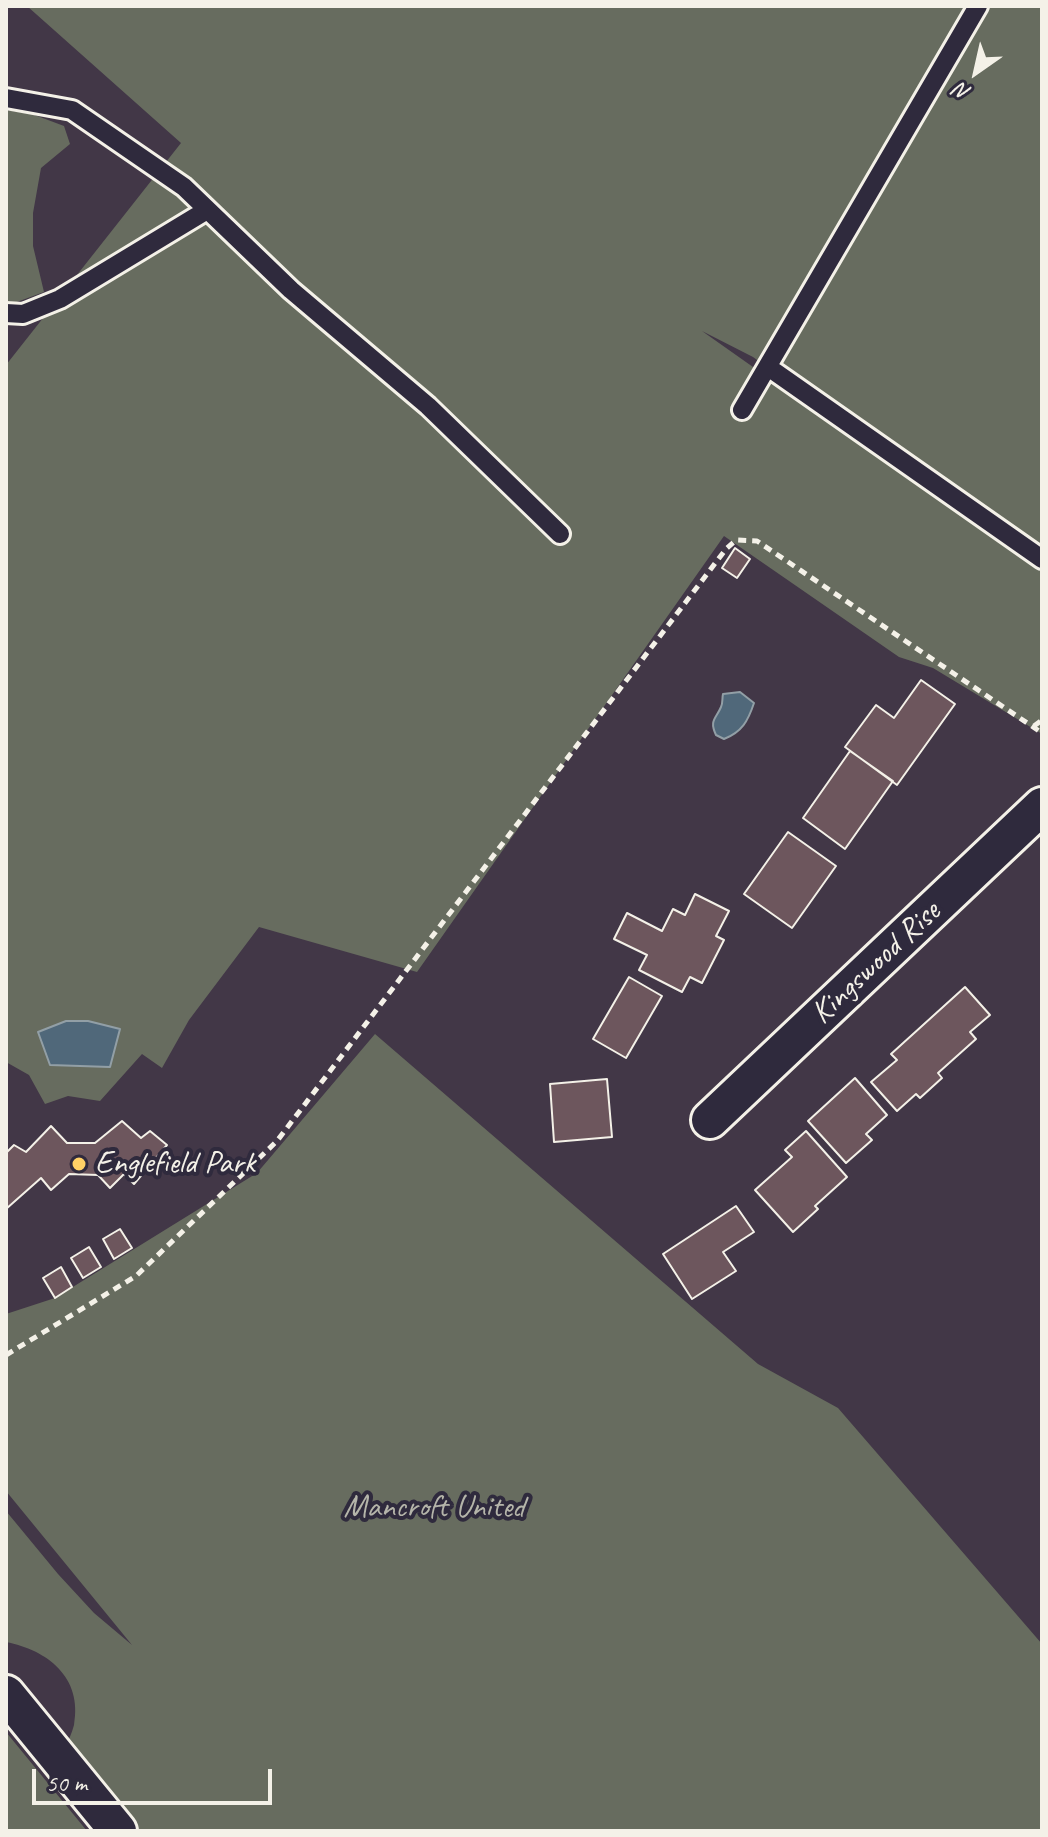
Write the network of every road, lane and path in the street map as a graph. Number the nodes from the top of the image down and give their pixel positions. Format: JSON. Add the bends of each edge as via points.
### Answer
{"nodes":[{"id":1,"x":978,"y":6,"type":"edge"},
{"id":2,"x":6,"y":98,"type":"edge"},
{"id":3,"x":207,"y":210,"type":"junction"},
{"id":4,"x":6,"y":313,"type":"edge"},
{"id":5,"x":768,"y":367,"type":"junction"},
{"id":6,"x":742,"y":410,"type":"dead end"},
{"id":7,"x":560,"y":534,"type":"dead end"},
{"id":8,"x":1042,"y":559,"type":"edge"},
{"id":9,"x":1042,"y":720,"type":"edge"},
{"id":10,"x":1034,"y":726,"type":"junction"},
{"id":11,"x":1042,"y":733,"type":"edge"},
{"id":12,"x":1042,"y":806,"type":"edge"},
{"id":13,"x":710,"y":1120,"type":"dead end"},
{"id":14,"x":6,"y":1355,"type":"edge"},
{"id":15,"x":6,"y":1694,"type":"edge"},
{"id":16,"x":118,"y":1831,"type":"edge"}],
"edges":[{"from":1,"to":5,"type":"lane"},
{"from":2,"to":3,"type":"lane","via":[[72,110],[184,187]]},
{"from":3,"to":4,"type":"lane","via":[[60,299],[23,314]]},
{"from":3,"to":7,"type":"lane","via":[[291,290],[428,406]]},
{"from":5,"to":6,"type":"lane"},
{"from":5,"to":8,"type":"lane"},
{"from":9,"to":10,"type":"path"},
{"from":10,"to":11,"type":"path"},
{"from":10,"to":14,"type":"path","via":[[757,541],[736,540],[277,1141],[136,1276]]},
{"from":12,"to":13,"type":"street","name":"Kingswood Rise"},
{"from":15,"to":16,"type":"street"}]}
